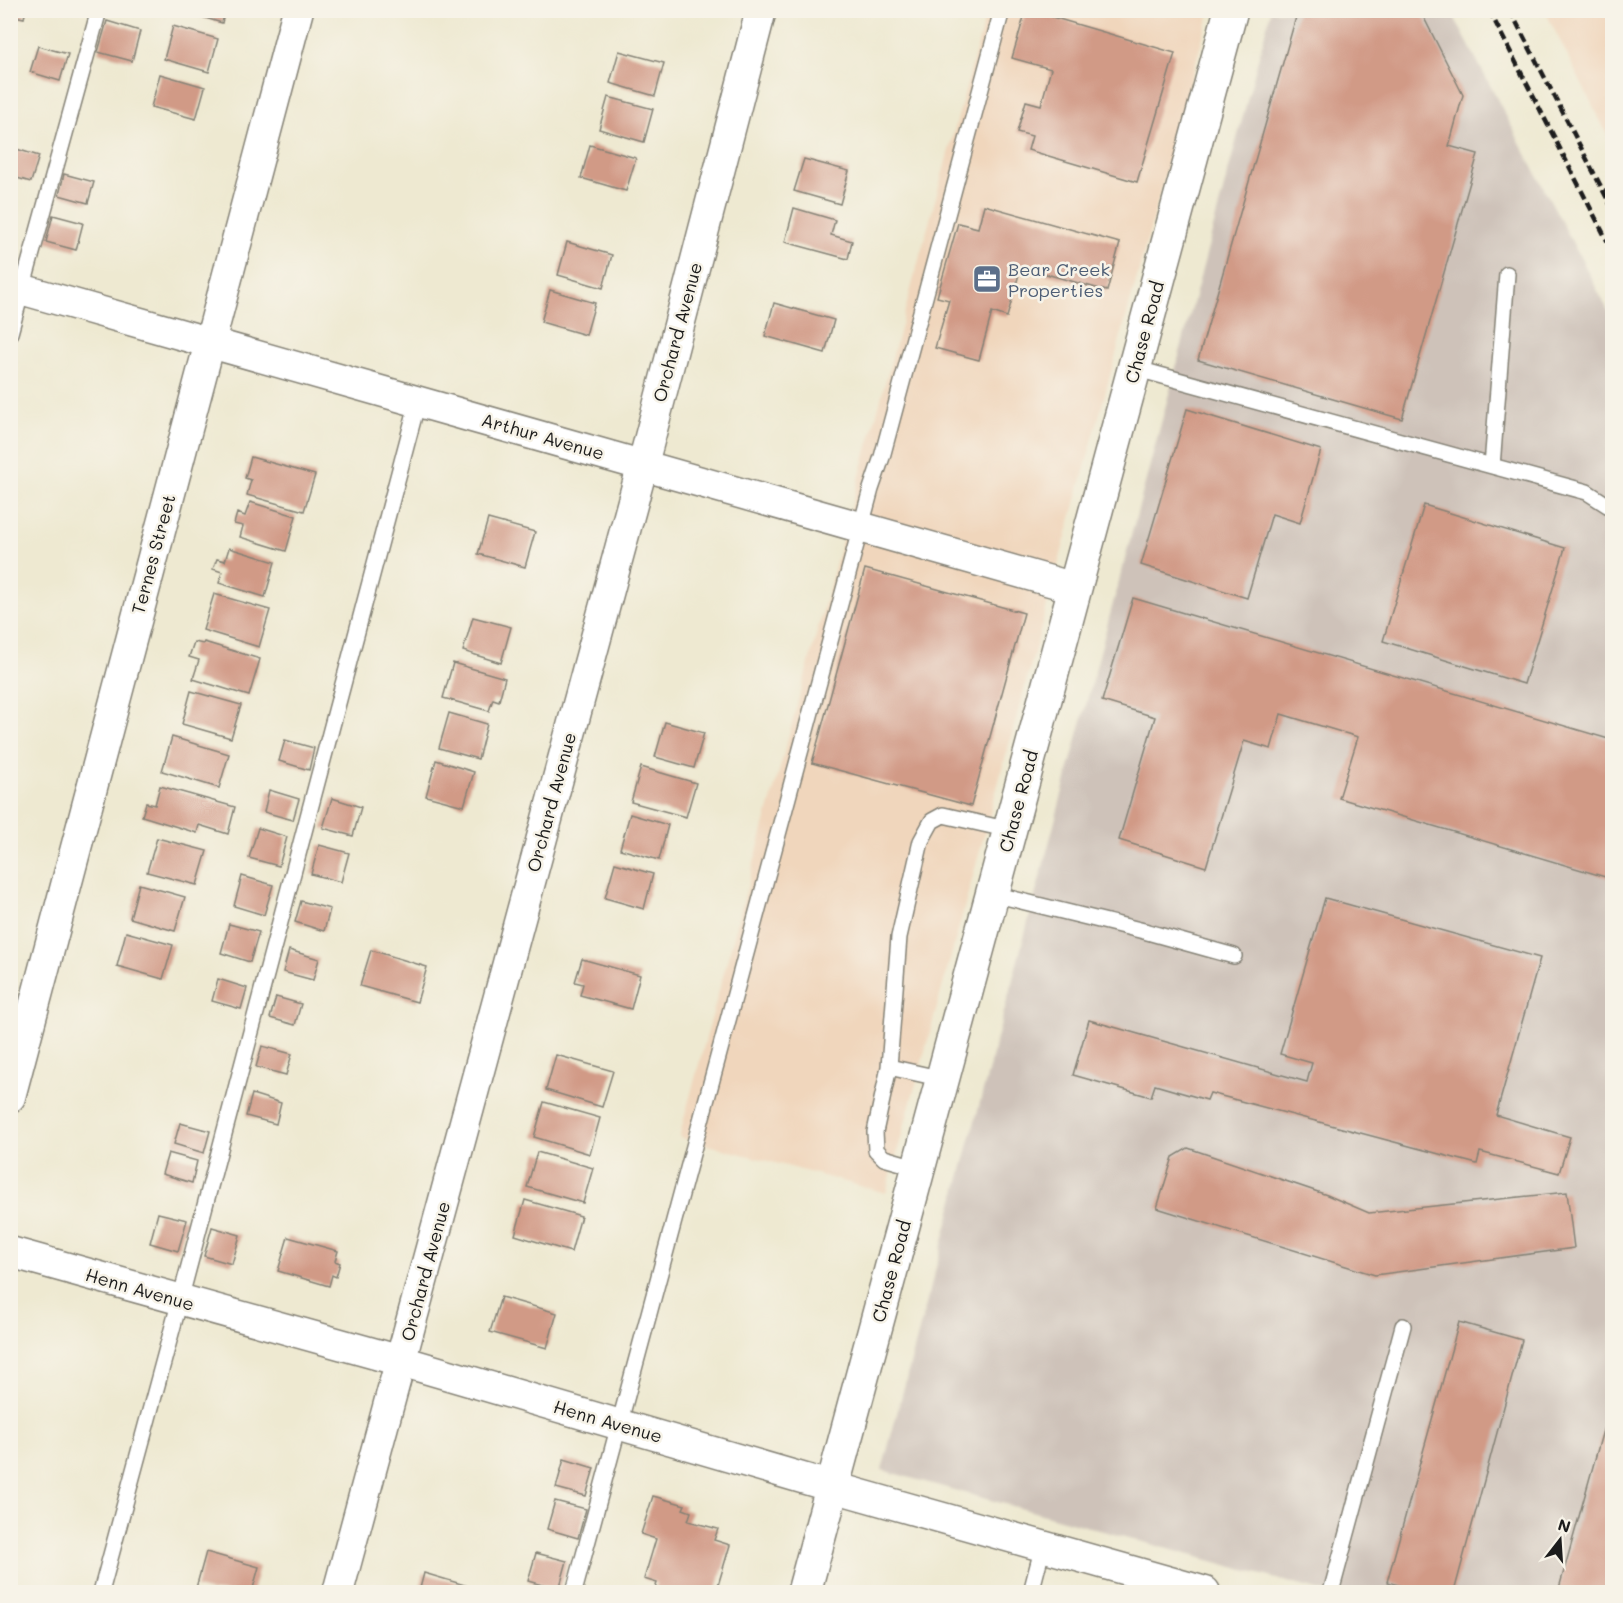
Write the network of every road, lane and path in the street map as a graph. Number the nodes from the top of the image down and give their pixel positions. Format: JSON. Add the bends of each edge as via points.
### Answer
{"nodes":[{"id":1,"x":99,"y":10,"type":"edge"},
{"id":2,"x":298,"y":10,"type":"edge"},
{"id":3,"x":761,"y":10,"type":"edge"},
{"id":4,"x":1002,"y":10,"type":"edge"},
{"id":5,"x":1231,"y":10,"type":"edge"},
{"id":6,"x":1507,"y":274,"type":"dead end"},
{"id":7,"x":17,"y":287,"type":"edge"},
{"id":8,"x":10,"y":333,"type":"edge"},
{"id":9,"x":209,"y":342,"type":"junction"},
{"id":10,"x":1134,"y":368,"type":"junction"},
{"id":11,"x":418,"y":401,"type":"junction"},
{"id":12,"x":643,"y":464,"type":"junction"},
{"id":13,"x":1492,"y":466,"type":"junction"},
{"id":14,"x":1612,"y":508,"type":"edge"},
{"id":15,"x":862,"y":527,"type":"junction"},
{"id":16,"x":1075,"y":588,"type":"junction"},
{"id":17,"x":1010,"y":830,"type":"junction"},
{"id":18,"x":993,"y":894,"type":"junction"},
{"id":19,"x":1234,"y":956,"type":"dead end"},
{"id":20,"x":889,"y":1067,"type":"junction"},
{"id":21,"x":943,"y":1079,"type":"junction"},
{"id":22,"x":10,"y":1097,"type":"edge"},
{"id":23,"x":919,"y":1168,"type":"junction"},
{"id":24,"x":10,"y":1252,"type":"edge"},
{"id":25,"x":180,"y":1300,"type":"junction"},
{"id":26,"x":1403,"y":1326,"type":"dead end"},
{"id":27,"x":401,"y":1361,"type":"junction"},
{"id":28,"x":619,"y":1425,"type":"junction"},
{"id":29,"x":833,"y":1487,"type":"junction"},
{"id":30,"x":1043,"y":1546,"type":"junction"},
{"id":31,"x":101,"y":1593,"type":"edge"},
{"id":32,"x":338,"y":1593,"type":"edge"},
{"id":33,"x":574,"y":1593,"type":"edge"},
{"id":34,"x":804,"y":1593,"type":"edge"},
{"id":35,"x":1031,"y":1593,"type":"edge"},
{"id":36,"x":1205,"y":1593,"type":"edge"},
{"id":37,"x":1331,"y":1593,"type":"edge"}],
"edges":[{"from":1,"to":7,"type":"lane"},
{"from":2,"to":9,"type":"street","name":"Ternes Street"},
{"from":3,"to":12,"type":"street","name":"Orchard Avenue"},
{"from":4,"to":15,"type":"lane"},
{"from":5,"to":10,"type":"street","name":"Chase Road"},
{"from":6,"to":13,"type":"lane"},
{"from":7,"to":8,"type":"lane"},
{"from":7,"to":9,"type":"street","name":"Arthur Avenue"},
{"from":9,"to":11,"type":"street","name":"Arthur Avenue"},
{"from":9,"to":22,"type":"street","name":"Ternes Street"},
{"from":10,"to":13,"type":"lane"},
{"from":10,"to":16,"type":"street","name":"Chase Road"},
{"from":11,"to":12,"type":"street","name":"Arthur Avenue"},
{"from":11,"to":25,"type":"lane"},
{"from":12,"to":15,"type":"street","name":"Arthur Avenue"},
{"from":12,"to":27,"type":"street","name":"Orchard Avenue"},
{"from":13,"to":14,"type":"lane","via":[[1587,492]]},
{"from":15,"to":16,"type":"street","name":"Arthur Avenue"},
{"from":15,"to":28,"type":"lane"},
{"from":16,"to":17,"type":"street","name":"Chase Road"},
{"from":17,"to":18,"type":"street","name":"Chase Road"},
{"from":17,"to":20,"type":"lane","via":[[943,815],[932,821],[921,841],[899,937]]},
{"from":18,"to":19,"type":"lane"},
{"from":18,"to":21,"type":"street","name":"Chase Road"},
{"from":20,"to":21,"type":"lane"},
{"from":20,"to":23,"type":"lane","via":[[875,1132],[876,1150],[884,1158]]},
{"from":21,"to":23,"type":"street","name":"Chase Road"},
{"from":23,"to":29,"type":"street","name":"Chase Road"},
{"from":24,"to":25,"type":"street","name":"Henn Avenue"},
{"from":25,"to":27,"type":"street","name":"Henn Avenue"},
{"from":25,"to":31,"type":"lane"},
{"from":26,"to":37,"type":"lane"},
{"from":27,"to":28,"type":"street","name":"Henn Avenue"},
{"from":27,"to":32,"type":"street","name":"Orchard Avenue"},
{"from":28,"to":29,"type":"street","name":"Henn Avenue"},
{"from":28,"to":33,"type":"lane"},
{"from":29,"to":30,"type":"street","name":"Henn Avenue"},
{"from":29,"to":34,"type":"street","name":"Chase Road"},
{"from":30,"to":35,"type":"lane"},
{"from":30,"to":36,"type":"street","name":"Henn Avenue"}]}
